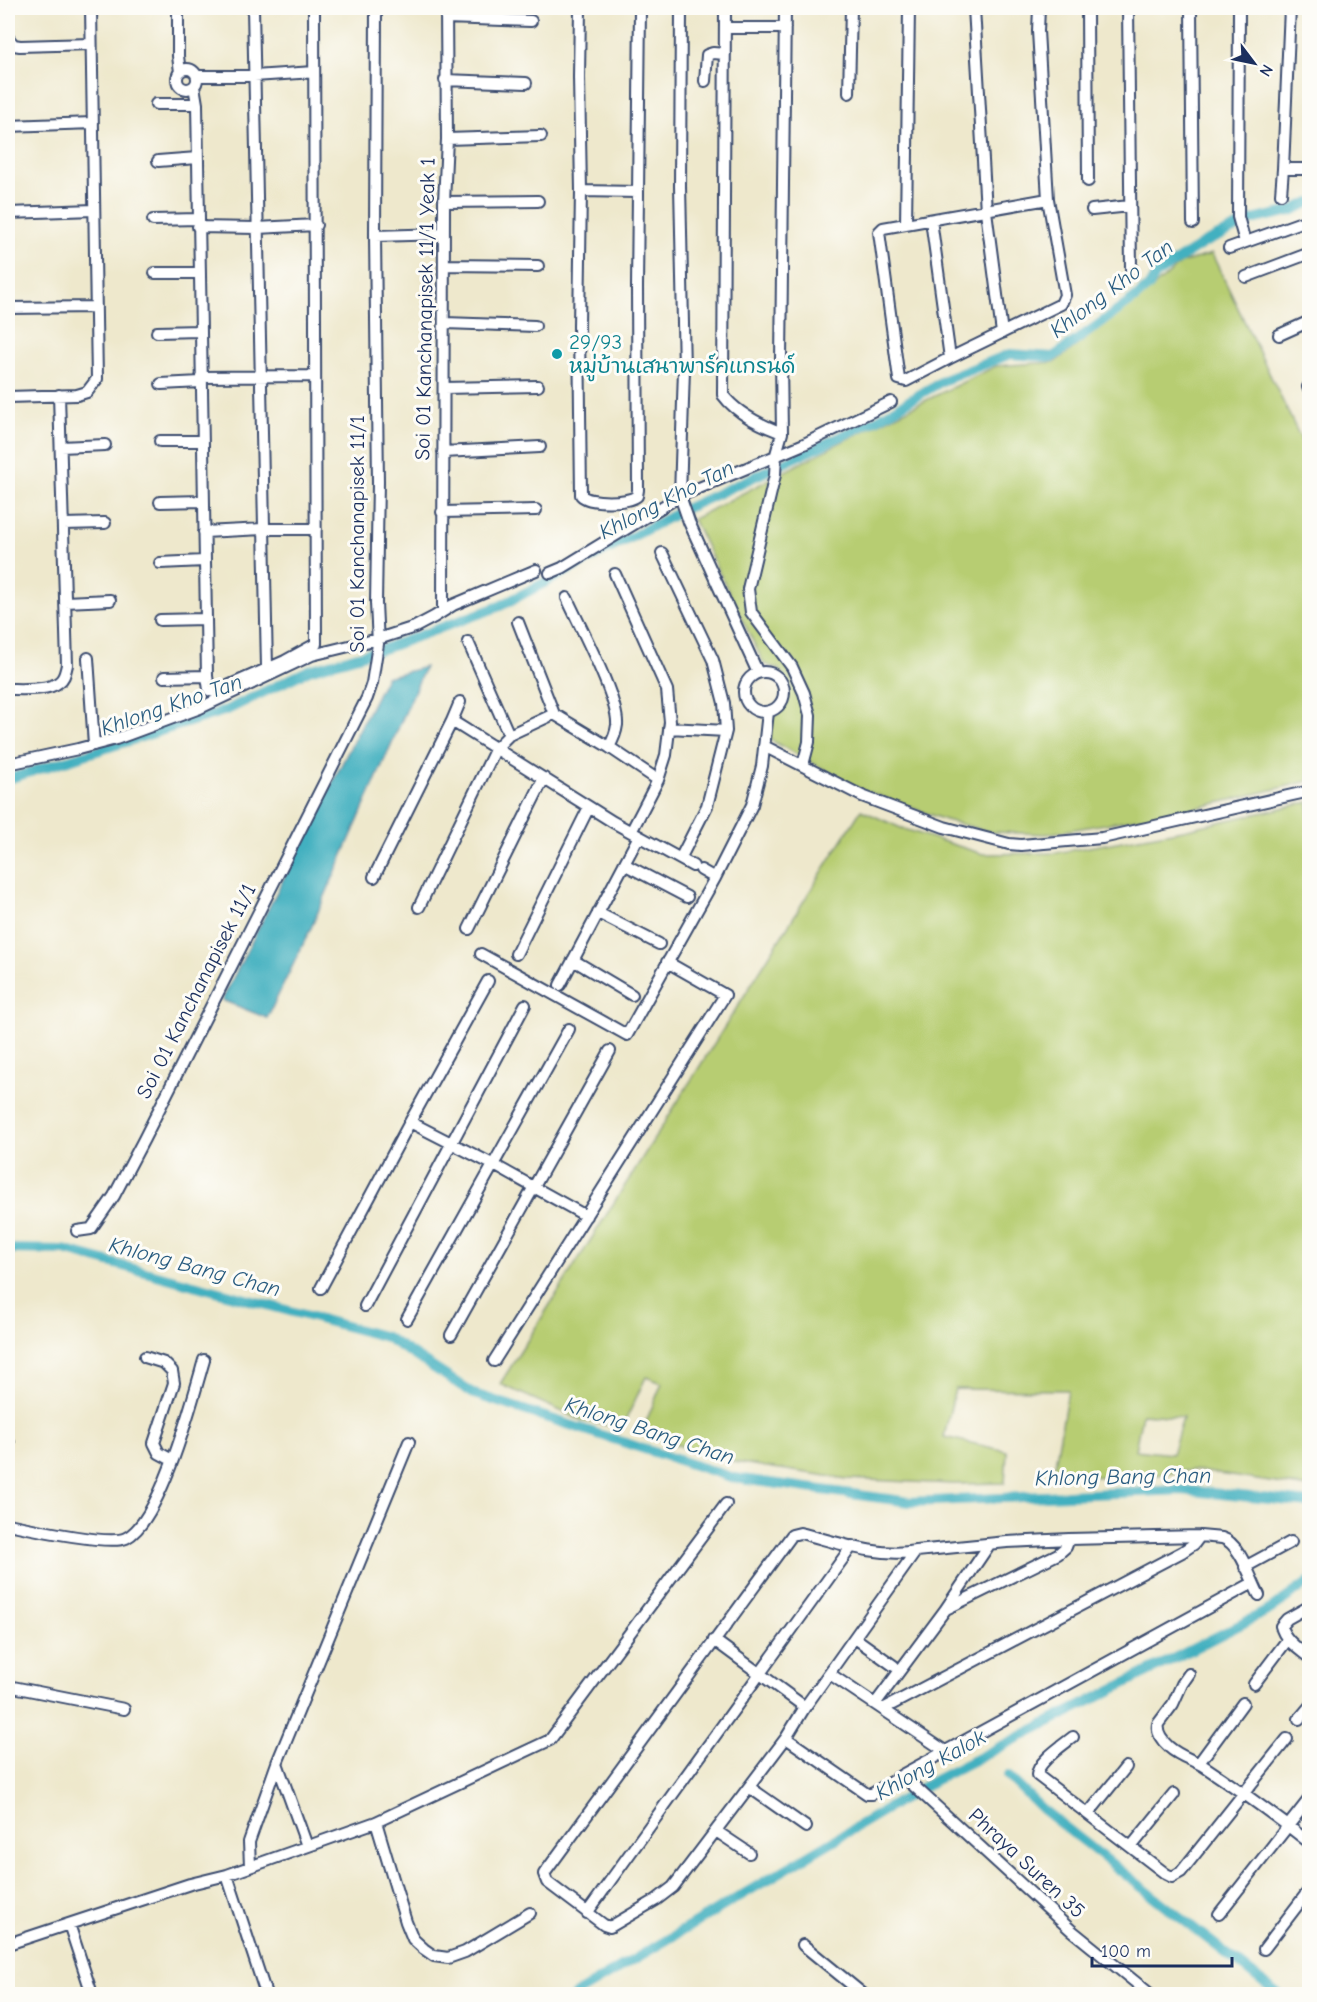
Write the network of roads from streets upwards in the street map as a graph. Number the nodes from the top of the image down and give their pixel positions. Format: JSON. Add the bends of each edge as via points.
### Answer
{"nodes":[{"id":1,"x":91,"y":8,"type":"edge"},
{"id":2,"x":178,"y":8,"type":"edge"},
{"id":3,"x":253,"y":8,"type":"edge"},
{"id":4,"x":314,"y":8,"type":"edge"},
{"id":5,"x":376,"y":8,"type":"edge"},
{"id":6,"x":580,"y":8,"type":"edge"},
{"id":7,"x":640,"y":8,"type":"edge"},
{"id":8,"x":681,"y":8,"type":"edge"},
{"id":9,"x":725,"y":8,"type":"edge"},
{"id":10,"x":785,"y":8,"type":"edge"},
{"id":11,"x":851,"y":8,"type":"edge"},
{"id":12,"x":909,"y":8,"type":"edge"},
{"id":13,"x":974,"y":8,"type":"edge"},
{"id":14,"x":1039,"y":8,"type":"edge"},
{"id":15,"x":1087,"y":8,"type":"edge"},
{"id":16,"x":1128,"y":8,"type":"edge"},
{"id":17,"x":1191,"y":8,"type":"edge"},
{"id":18,"x":1239,"y":8,"type":"edge"},
{"id":19,"x":1290,"y":8,"type":"edge"},
{"id":20,"x":446,"y":13,"type":"edge"},
{"id":21,"x":531,"y":21,"type":"dead end"},
{"id":22,"x":725,"y":28,"type":"junction"},
{"id":23,"x":785,"y":28,"type":"junction"},
{"id":24,"x":8,"y":38,"type":"edge"},
{"id":25,"x":91,"y":44,"type":"junction"},
{"id":26,"x":725,"y":54,"type":"junction"},
{"id":27,"x":180,"y":72,"type":"junction"},
{"id":28,"x":314,"y":72,"type":"junction"},
{"id":29,"x":254,"y":76,"type":"junction"},
{"id":30,"x":445,"y":80,"type":"junction"},
{"id":31,"x":195,"y":81,"type":"junction"},
{"id":32,"x":705,"y":81,"type":"dead end"},
{"id":33,"x":526,"y":83,"type":"dead end"},
{"id":34,"x":849,"y":93,"type":"dead end"},
{"id":35,"x":156,"y":104,"type":"dead end"},
{"id":36,"x":197,"y":104,"type":"junction"},
{"id":37,"x":93,"y":123,"type":"junction"},
{"id":38,"x":8,"y":126,"type":"edge"},
{"id":39,"x":541,"y":136,"type":"dead end"},
{"id":40,"x":447,"y":140,"type":"junction"},
{"id":41,"x":197,"y":158,"type":"junction"},
{"id":42,"x":158,"y":161,"type":"dead end"},
{"id":43,"x":1283,"y":169,"type":"junction"},
{"id":44,"x":1310,"y":169,"type":"edge"},
{"id":45,"x":1088,"y":181,"type":"dead end"},
{"id":46,"x":581,"y":190,"type":"junction"},
{"id":47,"x":638,"y":192,"type":"junction"},
{"id":48,"x":1281,"y":194,"type":"dead end"},
{"id":49,"x":1048,"y":199,"type":"junction"},
{"id":50,"x":538,"y":201,"type":"dead end"},
{"id":51,"x":444,"y":202,"type":"junction"},
{"id":52,"x":1130,"y":206,"type":"junction"},
{"id":53,"x":94,"y":210,"type":"junction"},
{"id":54,"x":986,"y":210,"type":"junction"},
{"id":55,"x":1092,"y":210,"type":"dead end"},
{"id":56,"x":8,"y":213,"type":"edge"},
{"id":57,"x":1310,"y":219,"type":"edge"},
{"id":58,"x":153,"y":220,"type":"dead end"},
{"id":59,"x":931,"y":220,"type":"junction"},
{"id":60,"x":198,"y":223,"type":"junction"},
{"id":61,"x":1193,"y":223,"type":"dead end"},
{"id":62,"x":906,"y":224,"type":"junction"},
{"id":63,"x":316,"y":225,"type":"junction"},
{"id":64,"x":258,"y":228,"type":"junction"},
{"id":65,"x":444,"y":234,"type":"junction"},
{"id":66,"x":375,"y":236,"type":"junction"},
{"id":67,"x":1245,"y":242,"type":"junction"},
{"id":68,"x":1229,"y":249,"type":"dead end"},
{"id":69,"x":1310,"y":253,"type":"edge"},
{"id":70,"x":445,"y":265,"type":"junction"},
{"id":71,"x":538,"y":266,"type":"dead end"},
{"id":72,"x":1131,"y":269,"type":"dead end"},
{"id":73,"x":155,"y":273,"type":"dead end"},
{"id":74,"x":199,"y":273,"type":"junction"},
{"id":75,"x":1246,"y":277,"type":"dead end"},
{"id":76,"x":96,"y":306,"type":"junction"},
{"id":77,"x":8,"y":308,"type":"edge"},
{"id":78,"x":1310,"y":321,"type":"edge"},
{"id":79,"x":445,"y":324,"type":"junction"},
{"id":80,"x":535,"y":326,"type":"dead end"},
{"id":81,"x":200,"y":331,"type":"junction"},
{"id":82,"x":157,"y":332,"type":"dead end"},
{"id":83,"x":1002,"y":333,"type":"junction"},
{"id":84,"x":1279,"y":335,"type":"dead end"},
{"id":85,"x":950,"y":358,"type":"junction"},
{"id":86,"x":261,"y":376,"type":"junction"},
{"id":87,"x":315,"y":376,"type":"junction"},
{"id":88,"x":201,"y":380,"type":"junction"},
{"id":89,"x":161,"y":384,"type":"dead end"},
{"id":90,"x":538,"y":386,"type":"dead end"},
{"id":91,"x":444,"y":388,"type":"junction"},
{"id":92,"x":59,"y":395,"type":"junction"},
{"id":93,"x":8,"y":397,"type":"edge"},
{"id":94,"x":891,"y":402,"type":"dead end"},
{"id":95,"x":782,"y":433,"type":"junction"},
{"id":96,"x":160,"y":441,"type":"dead end"},
{"id":97,"x":202,"y":441,"type":"junction"},
{"id":98,"x":105,"y":445,"type":"dead end"},
{"id":99,"x":61,"y":447,"type":"junction"},
{"id":100,"x":540,"y":447,"type":"dead end"},
{"id":101,"x":443,"y":452,"type":"junction"},
{"id":102,"x":776,"y":458,"type":"junction"},
{"id":103,"x":681,"y":499,"type":"junction"},
{"id":104,"x":203,"y":501,"type":"junction"},
{"id":105,"x":160,"y":502,"type":"dead end"},
{"id":106,"x":536,"y":510,"type":"dead end"},
{"id":107,"x":442,"y":513,"type":"junction"},
{"id":108,"x":105,"y":523,"type":"dead end"},
{"id":109,"x":63,"y":524,"type":"junction"},
{"id":110,"x":264,"y":529,"type":"junction"},
{"id":111,"x":316,"y":529,"type":"junction"},
{"id":112,"x":204,"y":532,"type":"junction"},
{"id":113,"x":662,"y":553,"type":"dead end"},
{"id":114,"x":204,"y":561,"type":"junction"},
{"id":115,"x":160,"y":563,"type":"dead end"},
{"id":116,"x":536,"y":570,"type":"dead end"},
{"id":117,"x":550,"y":573,"type":"dead end"},
{"id":118,"x":615,"y":574,"type":"dead end"},
{"id":119,"x":567,"y":598,"type":"dead end"},
{"id":120,"x":110,"y":600,"type":"dead end"},
{"id":121,"x":65,"y":602,"type":"junction"},
{"id":122,"x":443,"y":610,"type":"junction"},
{"id":123,"x":206,"y":619,"type":"junction"},
{"id":124,"x":160,"y":620,"type":"dead end"},
{"id":125,"x":518,"y":621,"type":"dead end"},
{"id":126,"x":378,"y":641,"type":"junction"},
{"id":127,"x":468,"y":642,"type":"dead end"},
{"id":128,"x":88,"y":658,"type":"dead end"},
{"id":129,"x":267,"y":668,"type":"junction"},
{"id":130,"x":758,"y":673,"type":"junction"},
{"id":131,"x":207,"y":676,"type":"junction"},
{"id":132,"x":164,"y":677,"type":"dead end"},
{"id":133,"x":8,"y":689,"type":"edge"},
{"id":134,"x":460,"y":702,"type":"dead end"},
{"id":135,"x":768,"y":712,"type":"junction"},
{"id":136,"x":554,"y":714,"type":"junction"},
{"id":137,"x":452,"y":721,"type":"junction"},
{"id":138,"x":669,"y":728,"type":"junction"},
{"id":139,"x":726,"y":731,"type":"junction"},
{"id":140,"x":510,"y":735,"type":"junction"},
{"id":141,"x":94,"y":745,"type":"junction"},
{"id":142,"x":764,"y":746,"type":"junction"},
{"id":143,"x":609,"y":747,"type":"junction"},
{"id":144,"x":496,"y":748,"type":"junction"},
{"id":145,"x":8,"y":764,"type":"edge"},
{"id":146,"x":802,"y":765,"type":"junction"},
{"id":147,"x":544,"y":778,"type":"junction"},
{"id":148,"x":658,"y":780,"type":"junction"},
{"id":149,"x":1310,"y":791,"type":"edge"},
{"id":150,"x":590,"y":807,"type":"junction"},
{"id":151,"x":635,"y":834,"type":"junction"},
{"id":152,"x":680,"y":859,"type":"junction"},
{"id":153,"x":624,"y":864,"type":"junction"},
{"id":154,"x":374,"y":877,"type":"dead end"},
{"id":155,"x":715,"y":878,"type":"junction"},
{"id":156,"x":687,"y":897,"type":"dead end"},
{"id":157,"x":419,"y":907,"type":"dead end"},
{"id":158,"x":598,"y":913,"type":"junction"},
{"id":159,"x":469,"y":929,"type":"dead end"},
{"id":160,"x":659,"y":944,"type":"dead end"},
{"id":161,"x":481,"y":954,"type":"dead end"},
{"id":162,"x":516,"y":954,"type":"dead end"},
{"id":163,"x":573,"y":960,"type":"junction"},
{"id":164,"x":667,"y":962,"type":"junction"},
{"id":165,"x":488,"y":981,"type":"dead end"},
{"id":166,"x":561,"y":985,"type":"dead end"},
{"id":167,"x":632,"y":994,"type":"dead end"},
{"id":168,"x":525,"y":1005,"type":"dead end"},
{"id":169,"x":569,"y":1029,"type":"dead end"},
{"id":170,"x":610,"y":1051,"type":"dead end"},
{"id":171,"x":410,"y":1122,"type":"junction"},
{"id":172,"x":452,"y":1143,"type":"junction"},
{"id":173,"x":494,"y":1165,"type":"junction"},
{"id":174,"x":534,"y":1187,"type":"junction"},
{"id":175,"x":586,"y":1216,"type":"junction"},
{"id":176,"x":77,"y":1231,"type":"dead end"},
{"id":177,"x":321,"y":1288,"type":"dead end"},
{"id":178,"x":365,"y":1306,"type":"dead end"},
{"id":179,"x":407,"y":1319,"type":"dead end"},
{"id":180,"x":451,"y":1335,"type":"dead end"},
{"id":181,"x":145,"y":1357,"type":"dead end"},
{"id":182,"x":204,"y":1360,"type":"dead end"},
{"id":183,"x":494,"y":1361,"type":"dead end"},
{"id":184,"x":8,"y":1440,"type":"edge"},
{"id":185,"x":409,"y":1442,"type":"dead end"},
{"id":186,"x":8,"y":1449,"type":"edge"},
{"id":187,"x":172,"y":1460,"type":"junction"},
{"id":188,"x":726,"y":1504,"type":"dead end"},
{"id":189,"x":8,"y":1524,"type":"edge"},
{"id":190,"x":1200,"y":1536,"type":"junction"},
{"id":191,"x":1069,"y":1539,"type":"junction"},
{"id":192,"x":1291,"y":1542,"type":"dead end"},
{"id":193,"x":989,"y":1545,"type":"junction"},
{"id":194,"x":852,"y":1546,"type":"junction"},
{"id":195,"x":916,"y":1551,"type":"junction"},
{"id":196,"x":1245,"y":1567,"type":"junction"},
{"id":197,"x":1253,"y":1583,"type":"junction"},
{"id":198,"x":1259,"y":1595,"type":"dead end"},
{"id":199,"x":1310,"y":1606,"type":"edge"},
{"id":200,"x":945,"y":1610,"type":"junction"},
{"id":201,"x":855,"y":1638,"type":"junction"},
{"id":202,"x":1288,"y":1639,"type":"junction"},
{"id":203,"x":714,"y":1640,"type":"junction"},
{"id":204,"x":1310,"y":1658,"type":"edge"},
{"id":205,"x":894,"y":1666,"type":"dead end"},
{"id":206,"x":760,"y":1673,"type":"junction"},
{"id":207,"x":830,"y":1674,"type":"junction"},
{"id":208,"x":1189,"y":1674,"type":"dead end"},
{"id":209,"x":1254,"y":1684,"type":"dead end"},
{"id":210,"x":8,"y":1686,"type":"edge"},
{"id":211,"x":1243,"y":1702,"type":"dead end"},
{"id":212,"x":1310,"y":1706,"type":"edge"},
{"id":213,"x":805,"y":1707,"type":"junction"},
{"id":214,"x":879,"y":1707,"type":"junction"},
{"id":215,"x":124,"y":1709,"type":"dead end"},
{"id":216,"x":1299,"y":1719,"type":"dead end"},
{"id":217,"x":1072,"y":1737,"type":"dead end"},
{"id":218,"x":786,"y":1738,"type":"junction"},
{"id":219,"x":1287,"y":1739,"type":"dead end"},
{"id":220,"x":945,"y":1751,"type":"junction"},
{"id":221,"x":277,"y":1762,"type":"junction"},
{"id":222,"x":1198,"y":1763,"type":"junction"},
{"id":223,"x":1126,"y":1767,"type":"dead end"},
{"id":224,"x":905,"y":1777,"type":"junction"},
{"id":225,"x":749,"y":1787,"type":"junction"},
{"id":226,"x":1244,"y":1793,"type":"junction"},
{"id":227,"x":1174,"y":1794,"type":"dead end"},
{"id":228,"x":1310,"y":1798,"type":"edge"},
{"id":229,"x":1088,"y":1814,"type":"junction"},
{"id":230,"x":376,"y":1822,"type":"junction"},
{"id":231,"x":1288,"y":1826,"type":"junction"},
{"id":232,"x":806,"y":1827,"type":"dead end"},
{"id":233,"x":716,"y":1832,"type":"junction"},
{"id":234,"x":1310,"y":1843,"type":"edge"},
{"id":235,"x":307,"y":1846,"type":"junction"},
{"id":236,"x":1131,"y":1847,"type":"junction"},
{"id":237,"x":749,"y":1853,"type":"dead end"},
{"id":238,"x":250,"y":1866,"type":"junction"},
{"id":239,"x":227,"y":1875,"type":"junction"},
{"id":240,"x":1310,"y":1889,"type":"edge"},
{"id":241,"x":587,"y":1912,"type":"junction"},
{"id":242,"x":530,"y":1913,"type":"dead end"},
{"id":243,"x":1219,"y":1914,"type":"dead end"},
{"id":244,"x":69,"y":1924,"type":"junction"},
{"id":245,"x":8,"y":1943,"type":"edge"},
{"id":246,"x":803,"y":1945,"type":"dead end"},
{"id":247,"x":1264,"y":1949,"type":"dead end"},
{"id":248,"x":92,"y":1995,"type":"edge"},
{"id":249,"x":266,"y":1995,"type":"edge"},
{"id":250,"x":862,"y":1995,"type":"edge"},
{"id":251,"x":1150,"y":1995,"type":"edge"}],
"edges":[{"from":1,"to":25,"type":"street"},
{"from":2,"to":27,"type":"street"},
{"from":3,"to":29,"type":"street"},
{"from":4,"to":28,"type":"street"},
{"from":5,"to":66,"type":"street","name":"Soi 01 Kanchanapisek 11/1"},
{"from":6,"to":46,"type":"street"},
{"from":7,"to":47,"type":"street"},
{"from":8,"to":103,"type":"street"},
{"from":9,"to":22,"type":"street"},
{"from":10,"to":23,"type":"street"},
{"from":11,"to":34,"type":"street"},
{"from":12,"to":62,"type":"street"},
{"from":13,"to":54,"type":"street"},
{"from":14,"to":49,"type":"street"},
{"from":15,"to":45,"type":"street"},
{"from":16,"to":52,"type":"street"},
{"from":17,"to":61,"type":"street"},
{"from":18,"to":67,"type":"street","via":[[1238,217]]},
{"from":19,"to":43,"type":"street"},
{"from":20,"to":21,"type":"street"},
{"from":20,"to":30,"type":"street","name":"Soi 01 Kanchanapisek 11/1 Yeak 1"},
{"from":22,"to":23,"type":"street"},
{"from":22,"to":26,"type":"street"},
{"from":23,"to":95,"type":"street"},
{"from":24,"to":25,"type":"street","via":[[20,46]]},
{"from":25,"to":37,"type":"street"},
{"from":26,"to":32,"type":"street","via":[[707,55]]},
{"from":26,"to":95,"type":"street","via":[[723,395],[735,408]]},
{"from":27,"to":31,"type":"street","via":[[192,70]]},
{"from":27,"to":31,"type":"street","via":[[177,80],[182,87],[190,88]]},
{"from":28,"to":29,"type":"street"},
{"from":28,"to":63,"type":"street"},
{"from":29,"to":31,"type":"street"},
{"from":29,"to":64,"type":"street"},
{"from":30,"to":33,"type":"street"},
{"from":30,"to":40,"type":"street","name":"Soi 01 Kanchanapisek 11/1 Yeak 1"},
{"from":31,"to":36,"type":"street"},
{"from":35,"to":36,"type":"street"},
{"from":36,"to":41,"type":"street"},
{"from":37,"to":38,"type":"street"},
{"from":37,"to":53,"type":"street"},
{"from":39,"to":40,"type":"street"},
{"from":40,"to":51,"type":"street","name":"Soi 01 Kanchanapisek 11/1 Yeak 1"},
{"from":41,"to":42,"type":"street"},
{"from":41,"to":60,"type":"street"},
{"from":43,"to":44,"type":"street"},
{"from":43,"to":48,"type":"street"},
{"from":46,"to":47,"type":"street"},
{"from":46,"to":47,"type":"street","via":[[581,495],[588,500],[613,501],[638,496]]},
{"from":49,"to":54,"type":"street"},
{"from":49,"to":83,"type":"street","via":[[1064,301]]},
{"from":50,"to":51,"type":"street"},
{"from":51,"to":65,"type":"street","name":"Soi 01 Kanchanapisek 11/1 Yeak 1"},
{"from":52,"to":55,"type":"street"},
{"from":52,"to":72,"type":"street"},
{"from":53,"to":56,"type":"street"},
{"from":53,"to":76,"type":"street"},
{"from":54,"to":59,"type":"street"},
{"from":54,"to":83,"type":"street"},
{"from":57,"to":67,"type":"street"},
{"from":58,"to":60,"type":"street"},
{"from":59,"to":62,"type":"street"},
{"from":59,"to":85,"type":"street"},
{"from":60,"to":64,"type":"street"},
{"from":60,"to":74,"type":"street"},
{"from":62,"to":85,"type":"street","via":[[879,232],[899,379],[906,381]]},
{"from":63,"to":64,"type":"street"},
{"from":63,"to":87,"type":"street"},
{"from":64,"to":86,"type":"street"},
{"from":65,"to":66,"type":"street"},
{"from":65,"to":70,"type":"street","name":"Soi 01 Kanchanapisek 11/1 Yeak 1"},
{"from":66,"to":126,"type":"street","name":"Soi 01 Kanchanapisek 11/1"},
{"from":67,"to":68,"type":"street"},
{"from":69,"to":75,"type":"street"},
{"from":70,"to":71,"type":"street"},
{"from":70,"to":79,"type":"street","name":"Soi 01 Kanchanapisek 11/1 Yeak 1"},
{"from":73,"to":74,"type":"street"},
{"from":74,"to":81,"type":"street"},
{"from":76,"to":77,"type":"street"},
{"from":76,"to":92,"type":"street","via":[[97,379],[87,392]]},
{"from":78,"to":84,"type":"street"},
{"from":79,"to":80,"type":"street"},
{"from":79,"to":91,"type":"street","name":"Soi 01 Kanchanapisek 11/1 Yeak 1"},
{"from":81,"to":82,"type":"street"},
{"from":81,"to":88,"type":"street"},
{"from":83,"to":85,"type":"street"},
{"from":86,"to":87,"type":"street"},
{"from":86,"to":88,"type":"street"},
{"from":86,"to":110,"type":"street"},
{"from":87,"to":111,"type":"street"},
{"from":88,"to":89,"type":"street"},
{"from":88,"to":97,"type":"street"},
{"from":90,"to":91,"type":"street"},
{"from":91,"to":101,"type":"street","name":"Soi 01 Kanchanapisek 11/1 Yeak 1"},
{"from":92,"to":93,"type":"street"},
{"from":92,"to":99,"type":"street"},
{"from":94,"to":102,"type":"street"},
{"from":95,"to":102,"type":"street"},
{"from":96,"to":97,"type":"street"},
{"from":97,"to":104,"type":"street"},
{"from":98,"to":99,"type":"street"},
{"from":99,"to":109,"type":"street"},
{"from":100,"to":101,"type":"street"},
{"from":101,"to":107,"type":"street","name":"Soi 01 Kanchanapisek 11/1 Yeak 1"},
{"from":102,"to":103,"type":"street"},
{"from":102,"to":146,"type":"street","via":[[748,589],[751,612],[792,667],[804,693],[810,724]]},
{"from":103,"to":117,"type":"street"},
{"from":103,"to":130,"type":"street"},
{"from":104,"to":105,"type":"street"},
{"from":104,"to":112,"type":"street"},
{"from":106,"to":107,"type":"street"},
{"from":107,"to":122,"type":"street","name":"Soi 01 Kanchanapisek 11/1 Yeak 1"},
{"from":108,"to":109,"type":"street"},
{"from":109,"to":121,"type":"street"},
{"from":110,"to":111,"type":"street"},
{"from":110,"to":112,"type":"street"},
{"from":110,"to":129,"type":"street"},
{"from":111,"to":129,"type":"street","via":[[316,644]]},
{"from":112,"to":114,"type":"street"},
{"from":113,"to":139,"type":"street","via":[[713,660],[724,703]]},
{"from":114,"to":115,"type":"street"},
{"from":114,"to":123,"type":"street"},
{"from":116,"to":122,"type":"street"},
{"from":118,"to":138,"type":"street","via":[[667,690]]},
{"from":119,"to":143,"type":"street","via":[[614,703],[617,724]]},
{"from":120,"to":121,"type":"street"},
{"from":121,"to":133,"type":"street","via":[[64,677],[47,687]]},
{"from":122,"to":126,"type":"street","via":[[415,627]]},
{"from":123,"to":124,"type":"street"},
{"from":123,"to":131,"type":"street"},
{"from":125,"to":136,"type":"street"},
{"from":126,"to":141,"type":"street","via":[[312,655],[200,708]]},
{"from":126,"to":176,"type":"street","name":"Soi 01 Kanchanapisek 11/1","via":[[367,698],[354,726],[144,1139],[99,1219],[90,1229]]},
{"from":127,"to":140,"type":"street"},
{"from":128,"to":141,"type":"street"},
{"from":129,"to":131,"type":"street","via":[[214,692]]},
{"from":130,"to":135,"type":"street","via":[[746,684],[746,701],[759,712]]},
{"from":130,"to":135,"type":"street","via":[[769,672],[784,687],[784,699]]},
{"from":131,"to":132,"type":"street"},
{"from":134,"to":137,"type":"street"},
{"from":135,"to":142,"type":"street"},
{"from":136,"to":140,"type":"street"},
{"from":136,"to":143,"type":"street"},
{"from":137,"to":144,"type":"street"},
{"from":137,"to":154,"type":"street"},
{"from":138,"to":139,"type":"street"},
{"from":138,"to":148,"type":"street"},
{"from":139,"to":152,"type":"street","via":[[707,806]]},
{"from":140,"to":144,"type":"street"},
{"from":141,"to":145,"type":"street"},
{"from":142,"to":146,"type":"street"},
{"from":142,"to":155,"type":"street","via":[[752,805]]},
{"from":143,"to":148,"type":"street"},
{"from":144,"to":147,"type":"street"},
{"from":144,"to":157,"type":"street"},
{"from":146,"to":149,"type":"street","via":[[862,796],[944,827],[1014,845],[1107,837]]},
{"from":147,"to":150,"type":"street"},
{"from":147,"to":159,"type":"street"},
{"from":148,"to":151,"type":"street"},
{"from":150,"to":151,"type":"street"},
{"from":150,"to":162,"type":"street"},
{"from":151,"to":152,"type":"street"},
{"from":151,"to":153,"type":"street"},
{"from":152,"to":155,"type":"street"},
{"from":153,"to":156,"type":"street"},
{"from":153,"to":158,"type":"street"},
{"from":155,"to":164,"type":"street"},
{"from":158,"to":160,"type":"street"},
{"from":158,"to":163,"type":"street"},
{"from":161,"to":164,"type":"street","via":[[627,1035]]},
{"from":163,"to":166,"type":"street"},
{"from":163,"to":167,"type":"street"},
{"from":164,"to":175,"type":"street","via":[[725,995]]},
{"from":165,"to":171,"type":"street"},
{"from":168,"to":172,"type":"street"},
{"from":169,"to":173,"type":"street"},
{"from":170,"to":174,"type":"street"},
{"from":171,"to":172,"type":"street"},
{"from":171,"to":177,"type":"street"},
{"from":172,"to":173,"type":"street"},
{"from":172,"to":178,"type":"street"},
{"from":173,"to":174,"type":"street"},
{"from":173,"to":179,"type":"street"},
{"from":174,"to":175,"type":"street"},
{"from":174,"to":180,"type":"street"},
{"from":175,"to":183,"type":"street"},
{"from":181,"to":187,"type":"street","via":[[164,1363],[172,1371],[174,1383],[154,1443],[159,1453]]},
{"from":182,"to":187,"type":"street"},
{"from":184,"to":186,"type":"street"},
{"from":185,"to":221,"type":"street"},
{"from":187,"to":189,"type":"street","via":[[155,1504],[125,1539],[90,1538]]},
{"from":188,"to":230,"type":"street","via":[[550,1740]]},
{"from":190,"to":191,"type":"street"},
{"from":190,"to":196,"type":"street","via":[[1228,1540]]},
{"from":190,"to":214,"type":"street","via":[[1182,1552]]},
{"from":191,"to":193,"type":"street"},
{"from":191,"to":200,"type":"street","via":[[1058,1554]]},
{"from":192,"to":196,"type":"street"},
{"from":193,"to":195,"type":"street"},
{"from":193,"to":200,"type":"street"},
{"from":194,"to":195,"type":"street","via":[[893,1554]]},
{"from":194,"to":203,"type":"street","via":[[800,1533],[792,1535]]},
{"from":194,"to":206,"type":"street"},
{"from":195,"to":201,"type":"street"},
{"from":196,"to":197,"type":"street"},
{"from":197,"to":198,"type":"street"},
{"from":197,"to":220,"type":"street"},
{"from":199,"to":202,"type":"street","via":[[1283,1622],[1281,1630]]},
{"from":200,"to":214,"type":"street"},
{"from":201,"to":205,"type":"street"},
{"from":201,"to":207,"type":"street"},
{"from":202,"to":204,"type":"street"},
{"from":202,"to":209,"type":"street"},
{"from":203,"to":206,"type":"street"},
{"from":203,"to":241,"type":"street","via":[[544,1874],[547,1882]]},
{"from":206,"to":213,"type":"street"},
{"from":206,"to":241,"type":"street"},
{"from":207,"to":213,"type":"street"},
{"from":207,"to":214,"type":"street"},
{"from":208,"to":222,"type":"street","via":[[1157,1730],[1170,1748]]},
{"from":210,"to":215,"type":"street"},
{"from":211,"to":222,"type":"street"},
{"from":212,"to":216,"type":"street"},
{"from":213,"to":218,"type":"street"},
{"from":214,"to":220,"type":"street"},
{"from":217,"to":229,"type":"street","via":[[1037,1772]]},
{"from":218,"to":224,"type":"street","via":[[867,1794]]},
{"from":218,"to":225,"type":"street"},
{"from":219,"to":226,"type":"street"},
{"from":220,"to":224,"type":"street"},
{"from":221,"to":235,"type":"street"},
{"from":221,"to":238,"type":"street","via":[[249,1842]]},
{"from":222,"to":226,"type":"street"},
{"from":223,"to":229,"type":"street"},
{"from":224,"to":251,"type":"street","name":"Phraya Suren 35","via":[[1076,1935]]},
{"from":225,"to":232,"type":"street"},
{"from":225,"to":233,"type":"street"},
{"from":226,"to":231,"type":"street"},
{"from":226,"to":236,"type":"street","via":[[1176,1876],[1166,1874]]},
{"from":227,"to":236,"type":"street"},
{"from":228,"to":231,"type":"street"},
{"from":229,"to":236,"type":"street"},
{"from":230,"to":235,"type":"street"},
{"from":230,"to":242,"type":"street","via":[[413,1939],[434,1956],[448,1958],[461,1953]]},
{"from":231,"to":234,"type":"street"},
{"from":231,"to":243,"type":"street"},
{"from":233,"to":237,"type":"street"},
{"from":233,"to":241,"type":"street","via":[[673,1887],[656,1900],[610,1927]]},
{"from":235,"to":238,"type":"street"},
{"from":238,"to":239,"type":"street"},
{"from":239,"to":244,"type":"street"},
{"from":239,"to":249,"type":"street"},
{"from":240,"to":247,"type":"street"},
{"from":244,"to":245,"type":"street"},
{"from":244,"to":248,"type":"street"},
{"from":246,"to":250,"type":"street"}]}
